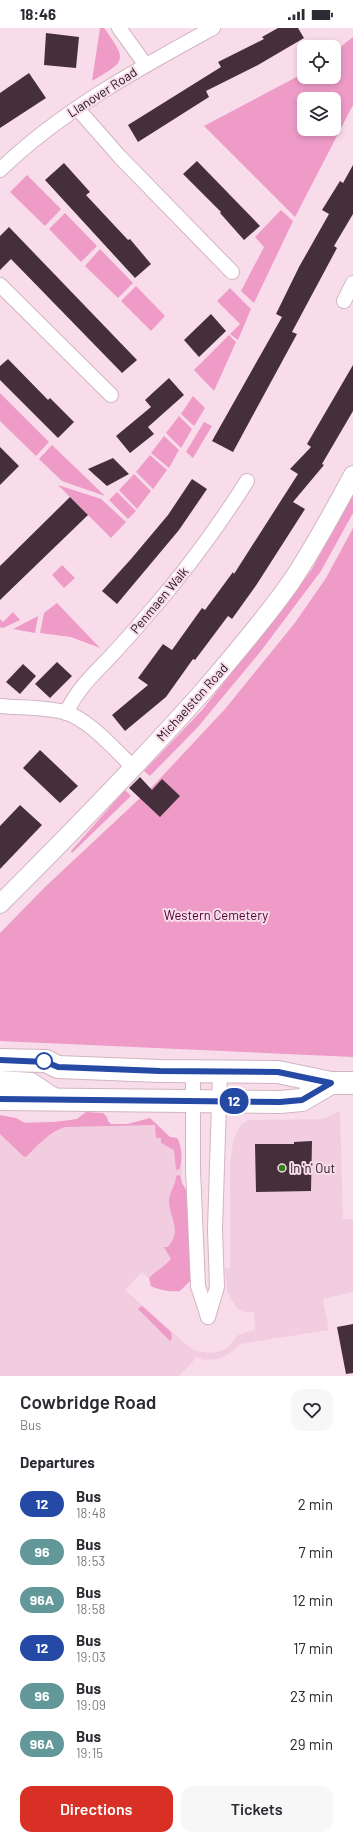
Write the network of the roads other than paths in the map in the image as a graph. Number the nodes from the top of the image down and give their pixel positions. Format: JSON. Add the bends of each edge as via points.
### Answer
{"nodes":[{"id":1,"x":119,"y":28,"type":"edge"},
{"id":2,"x":213,"y":28,"type":"edge"},
{"id":3,"x":145,"y":64,"type":"junction"},
{"id":4,"x":77,"y":108,"type":"junction"},
{"id":5,"x":0,"y":170,"type":"edge"},
{"id":6,"x":232,"y":272,"type":"dead end"},
{"id":7,"x":353,"y":283,"type":"edge"},
{"id":8,"x":0,"y":284,"type":"edge"},
{"id":9,"x":344,"y":301,"type":"dead end"},
{"id":10,"x":112,"y":395,"type":"dead end"},
{"id":11,"x":353,"y":475,"type":"edge"},
{"id":12,"x":247,"y":481,"type":"dead end"},
{"id":13,"x":0,"y":706,"type":"edge"},
{"id":14,"x":66,"y":713,"type":"junction"},
{"id":15,"x":133,"y":767,"type":"junction"},
{"id":16,"x":0,"y":904,"type":"edge"},
{"id":17,"x":0,"y":1060,"type":"edge"},
{"id":18,"x":193,"y":1071,"type":"junction"},
{"id":19,"x":220,"y":1072,"type":"junction"},
{"id":20,"x":0,"y":1080,"type":"edge"},
{"id":21,"x":331,"y":1083,"type":"junction"},
{"id":22,"x":353,"y":1083,"type":"edge"},
{"id":23,"x":0,"y":1100,"type":"edge"},
{"id":24,"x":58,"y":1100,"type":"junction"},
{"id":25,"x":193,"y":1100,"type":"junction"},
{"id":26,"x":219,"y":1101,"type":"junction"}],
"edges":[{"from":1,"to":3,"type":"street"},
{"from":2,"to":3,"type":"street","name":"Llanover Road"},
{"from":3,"to":4,"type":"street","name":"Llanover Road"},
{"from":4,"to":5,"type":"street","name":"Llanover Road","via":[[33,140]]},
{"from":4,"to":6,"type":"street","via":[[120,157]]},
{"from":7,"to":9,"type":"street"},
{"from":8,"to":10,"type":"street"},
{"from":11,"to":15,"type":"street","name":"Michaelston Road","via":[[314,546],[276,603],[218,674]]},
{"from":12,"to":14,"type":"street","name":"Penmaen Walk","via":[[202,549],[163,598],[77,691]]},
{"from":13,"to":14,"type":"street","via":[[48,709]]},
{"from":14,"to":15,"type":"street","via":[[98,734]]},
{"from":15,"to":16,"type":"street","name":"Michaelston Road"},
{"from":17,"to":18,"type":"highway","via":[[46,1062],[58,1067]]},
{"from":18,"to":19,"type":"highway"},
{"from":18,"to":25,"type":"street"},
{"from":19,"to":21,"type":"highway","via":[[278,1072]]},
{"from":19,"to":26,"type":"street"},
{"from":20,"to":24,"type":"street","via":[[32,1082]]},
{"from":21,"to":22,"type":"highway"},
{"from":21,"to":26,"type":"highway","via":[[302,1100]]},
{"from":23,"to":24,"type":"highway"},
{"from":24,"to":25,"type":"highway"},
{"from":25,"to":26,"type":"highway"},
{"from":25,"to":26,"type":"street","via":[[198,1286],[208,1317],[217,1287],[215,1228]]}]}
